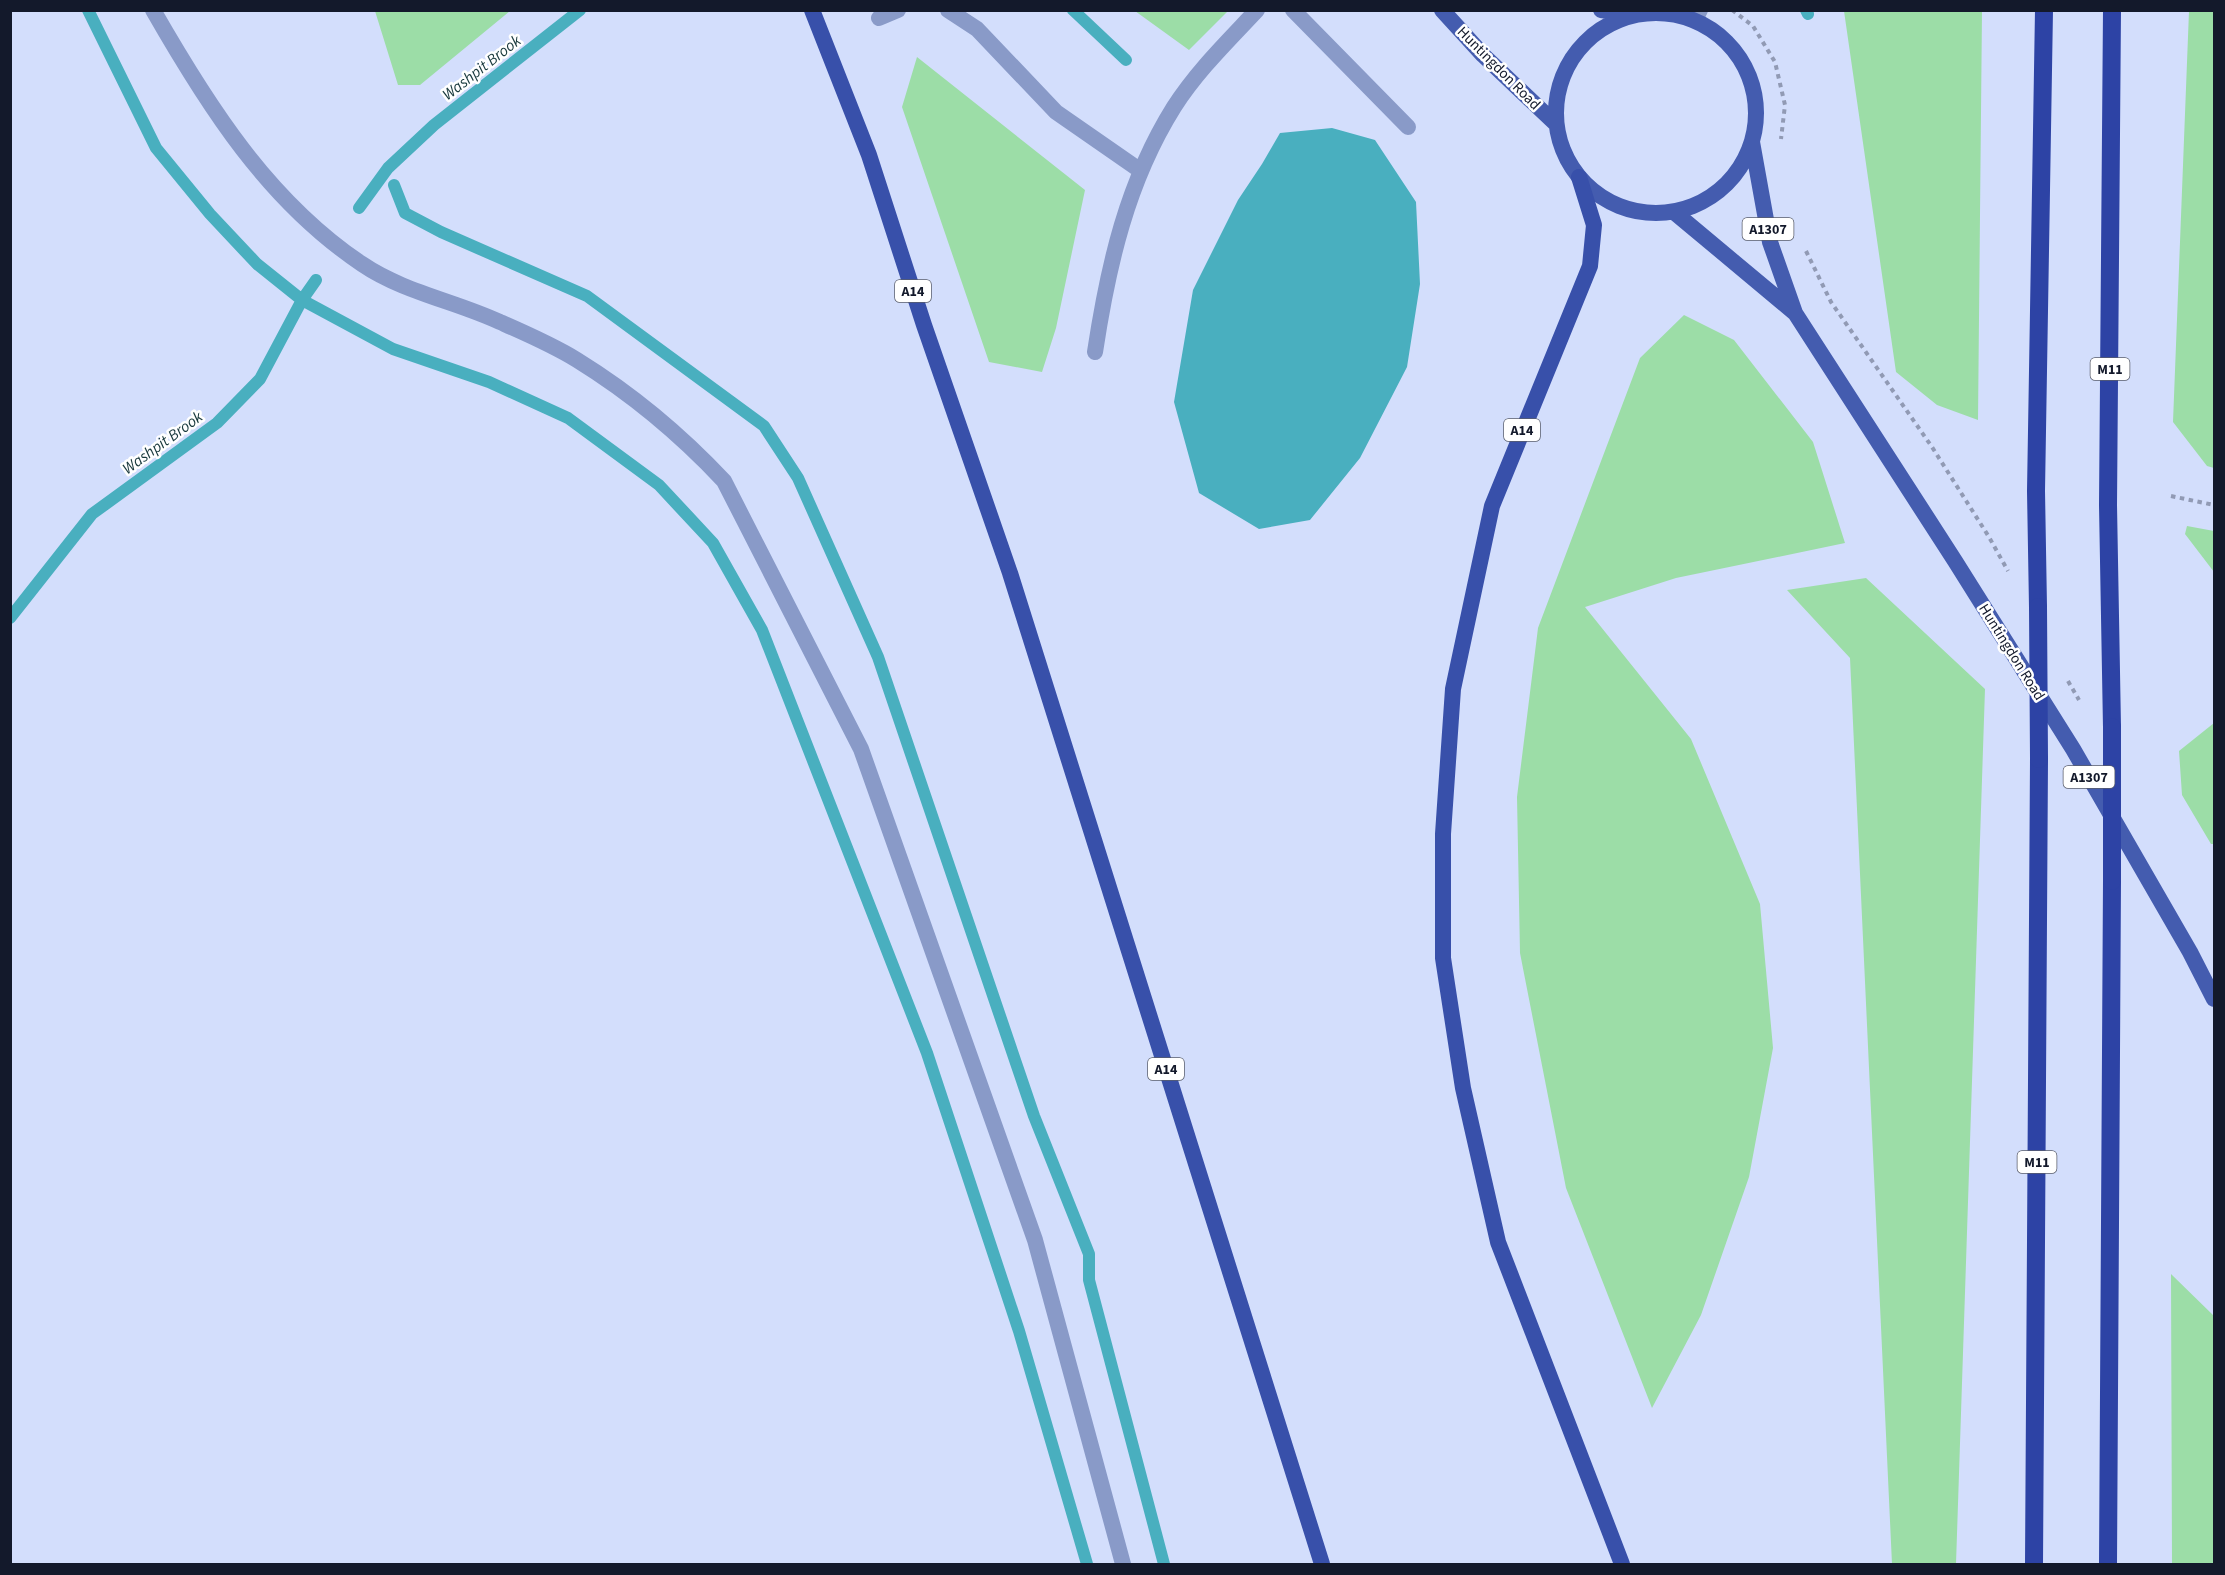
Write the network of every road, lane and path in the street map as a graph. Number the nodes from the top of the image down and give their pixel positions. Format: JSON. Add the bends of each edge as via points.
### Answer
{"nodes":[{"id":1,"x":153,"y":10,"type":"edge"},
{"id":2,"x":812,"y":10,"type":"edge"},
{"id":3,"x":898,"y":10,"type":"edge"},
{"id":4,"x":948,"y":10,"type":"edge"},
{"id":5,"x":1257,"y":10,"type":"edge"},
{"id":6,"x":1293,"y":10,"type":"edge"},
{"id":7,"x":1442,"y":10,"type":"edge"},
{"id":8,"x":1601,"y":10,"type":"edge"},
{"id":9,"x":1732,"y":10,"type":"edge"},
{"id":10,"x":2044,"y":10,"type":"edge"},
{"id":11,"x":2112,"y":10,"type":"edge"},
{"id":12,"x":1636,"y":14,"type":"junction"},
{"id":13,"x":1697,"y":15,"type":"edge"},
{"id":14,"x":879,"y":18,"type":"dead end"},
{"id":15,"x":1556,"y":124,"type":"junction"},
{"id":16,"x":1408,"y":127,"type":"dead end"},
{"id":17,"x":1752,"y":141,"type":"junction"},
{"id":18,"x":1781,"y":141,"type":"dead end"},
{"id":19,"x":1141,"y":171,"type":"junction"},
{"id":20,"x":1579,"y":177,"type":"junction"},
{"id":21,"x":1674,"y":212,"type":"junction"},
{"id":22,"x":1803,"y":245,"type":"dead end"},
{"id":23,"x":1795,"y":313,"type":"junction"},
{"id":24,"x":1095,"y":352,"type":"dead end"},
{"id":25,"x":2171,"y":496,"type":"dead end"},
{"id":26,"x":2214,"y":505,"type":"edge"},
{"id":27,"x":2012,"y":579,"type":"dead end"},
{"id":28,"x":2063,"y":672,"type":"dead end"},
{"id":29,"x":2080,"y":704,"type":"dead end"},
{"id":30,"x":2214,"y":999,"type":"edge"},
{"id":31,"x":1123,"y":1564,"type":"edge"},
{"id":32,"x":1322,"y":1564,"type":"edge"},
{"id":33,"x":1622,"y":1564,"type":"edge"},
{"id":34,"x":2034,"y":1564,"type":"edge"},
{"id":35,"x":2108,"y":1564,"type":"edge"}],
"edges":[{"from":1,"to":31,"type":"lane","via":[[192,78],[250,162],[308,221],[363,265],[417,292],[498,321],[576,359],[643,405],[724,481],[861,749],[1035,1240]]},
{"from":2,"to":32,"type":"highway","number":"A14","via":[[869,155],[1010,573]]},
{"from":3,"to":14,"type":"lane"},
{"from":4,"to":19,"type":"lane","via":[[977,29],[1056,112]]},
{"from":5,"to":19,"type":"lane","via":[[1207,63],[1179,100]]},
{"from":6,"to":16,"type":"lane"},
{"from":7,"to":15,"type":"main road","name":"Huntingdon Road"},
{"from":8,"to":12,"type":"main road"},
{"from":9,"to":18,"type":"path","via":[[1753,26],[1775,62],[1785,105]]},
{"from":10,"to":34,"type":"highway","number":"M11","bridge":true,"via":[[2036,491],[2039,759]]},
{"from":11,"to":35,"type":"highway","number":"M11","bridge":true},
{"from":12,"to":13,"type":"main road"},
{"from":12,"to":15,"type":"main road","via":[[1596,32],[1572,57],[1558,89]]},
{"from":13,"to":17,"type":"main road","via":[[1731,46],[1748,73],[1756,107]]},
{"from":15,"to":20,"type":"main road","via":[[1569,163]]},
{"from":17,"to":21,"type":"main road","via":[[1737,172],[1725,186],[1693,206]]},
{"from":17,"to":23,"type":"main road","name":"Huntingdon Road","number":"A1307","via":[[1770,242]]},
{"from":19,"to":24,"type":"lane","via":[[1111,260]]},
{"from":20,"to":21,"type":"main road","via":[[1622,207],[1639,212]]},
{"from":20,"to":33,"type":"highway","number":"A14","via":[[1594,225],[1590,266],[1492,506],[1453,689],[1443,834],[1443,958],[1463,1088],[1498,1242]]},
{"from":21,"to":23,"type":"main road","name":"Huntingdon Road","number":"A1307"},
{"from":22,"to":27,"type":"path","via":[[1831,302],[1932,447]]},
{"from":23,"to":30,"type":"main road","name":"Huntingdon Road","number":"A1307","via":[[2073,749]]},
{"from":25,"to":26,"type":"path"},
{"from":28,"to":29,"type":"path"}]}
